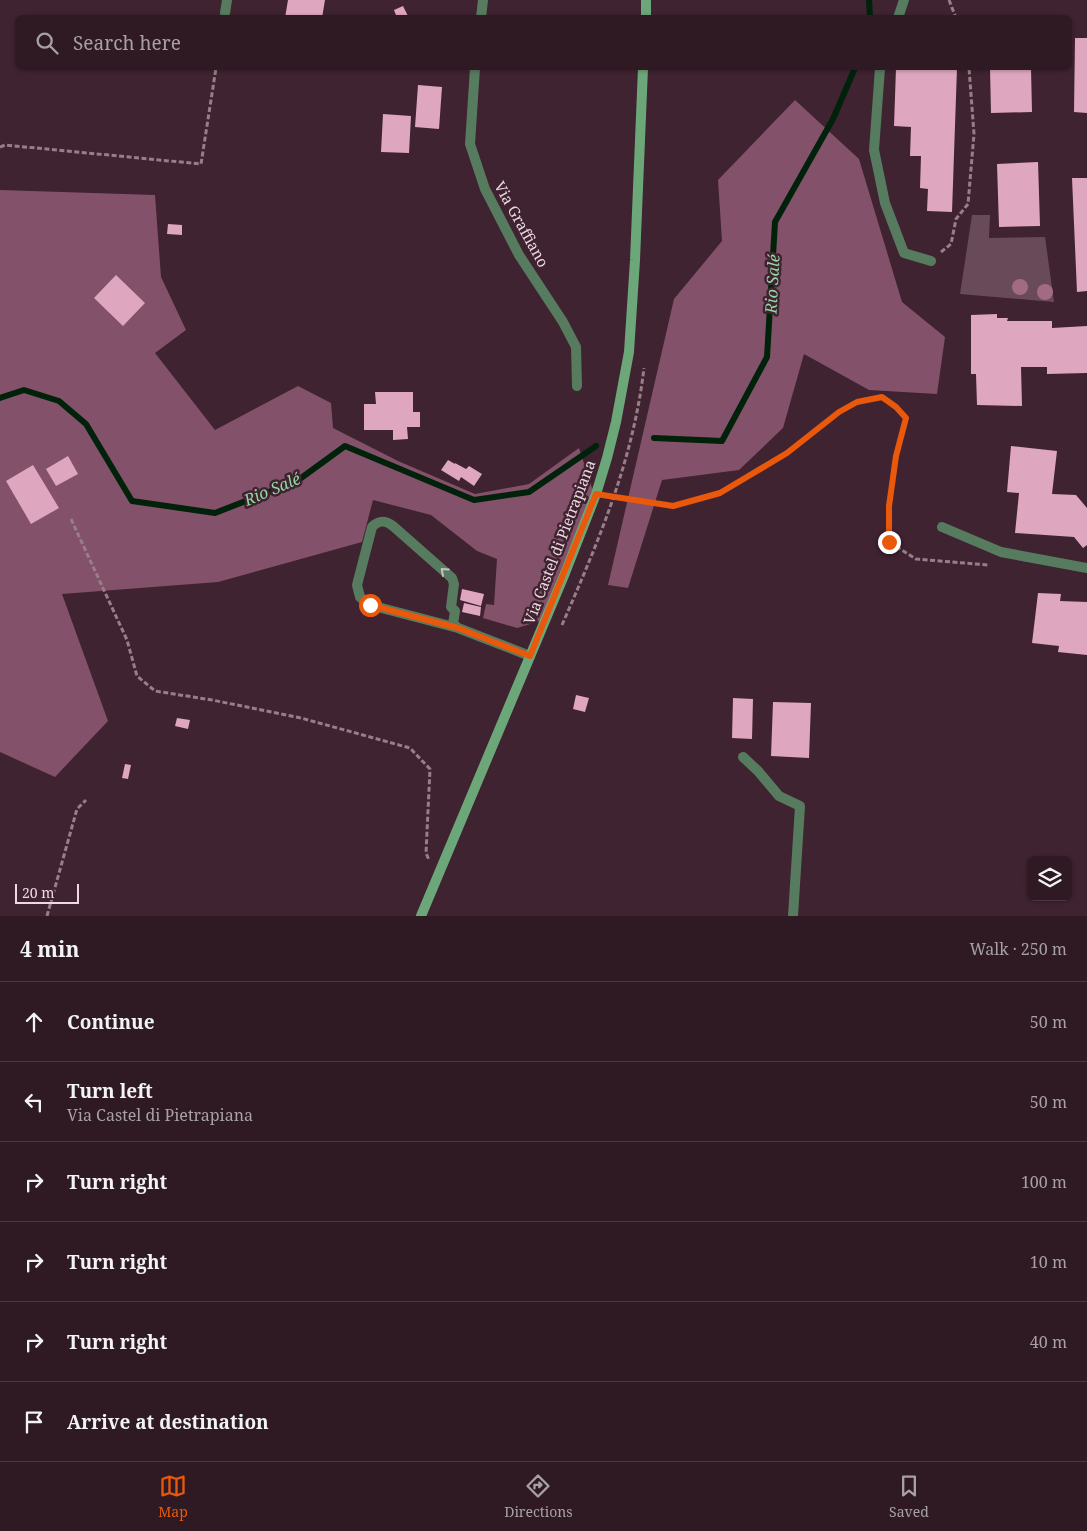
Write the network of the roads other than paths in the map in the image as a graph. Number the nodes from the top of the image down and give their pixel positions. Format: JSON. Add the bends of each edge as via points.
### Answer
{"nodes":[{"id":1,"x":227,"y":0,"type":"edge"},
{"id":2,"x":483,"y":0,"type":"edge"},
{"id":3,"x":646,"y":0,"type":"edge"},
{"id":4,"x":904,"y":0,"type":"edge"},
{"id":5,"x":225,"y":12,"type":"dead end"},
{"id":6,"x":481,"y":15,"type":"edge"},
{"id":7,"x":646,"y":15,"type":"edge"},
{"id":8,"x":899,"y":15,"type":"edge"},
{"id":9,"x":475,"y":70,"type":"edge"},
{"id":10,"x":644,"y":70,"type":"edge"},
{"id":11,"x":880,"y":70,"type":"edge"},
{"id":12,"x":931,"y":262,"type":"road end"},
{"id":13,"x":577,"y":386,"type":"dead end"},
{"id":14,"x":942,"y":527,"type":"dead end"},
{"id":15,"x":1087,"y":568,"type":"edge"},
{"id":16,"x":458,"y":628,"type":"junction"},
{"id":17,"x":530,"y":656,"type":"junction"},
{"id":18,"x":743,"y":757,"type":"dead end"},
{"id":19,"x":421,"y":916,"type":"edge"},
{"id":20,"x":793,"y":916,"type":"edge"}],
"edges":[{"from":1,"to":5,"type":"street"},
{"from":2,"to":6,"type":"street"},
{"from":3,"to":7,"type":"main road"},
{"from":4,"to":8,"type":"street"},
{"from":9,"to":13,"type":"street","name":"Via Graffiano","via":[[470,144],[485,189],[576,348]]},
{"from":10,"to":17,"type":"main road","name":"Via Castel di Pietrapiana","via":[[629,352],[616,422],[596,494]]},
{"from":11,"to":12,"type":"street","via":[[874,150],[885,203],[904,253]]},
{"from":14,"to":15,"type":"street","via":[[1001,552]]},
{"from":16,"to":16,"type":"street","one_way":true,"via":[[453,624],[456,611],[451,607],[452,578],[393,526],[377,522],[372,527],[357,585],[360,597],[370,605]]},
{"from":16,"to":17,"type":"street"},
{"from":17,"to":19,"type":"main road","name":"Via Castel di Pietrapiana"},
{"from":18,"to":20,"type":"street","via":[[779,796],[800,806]]}]}
